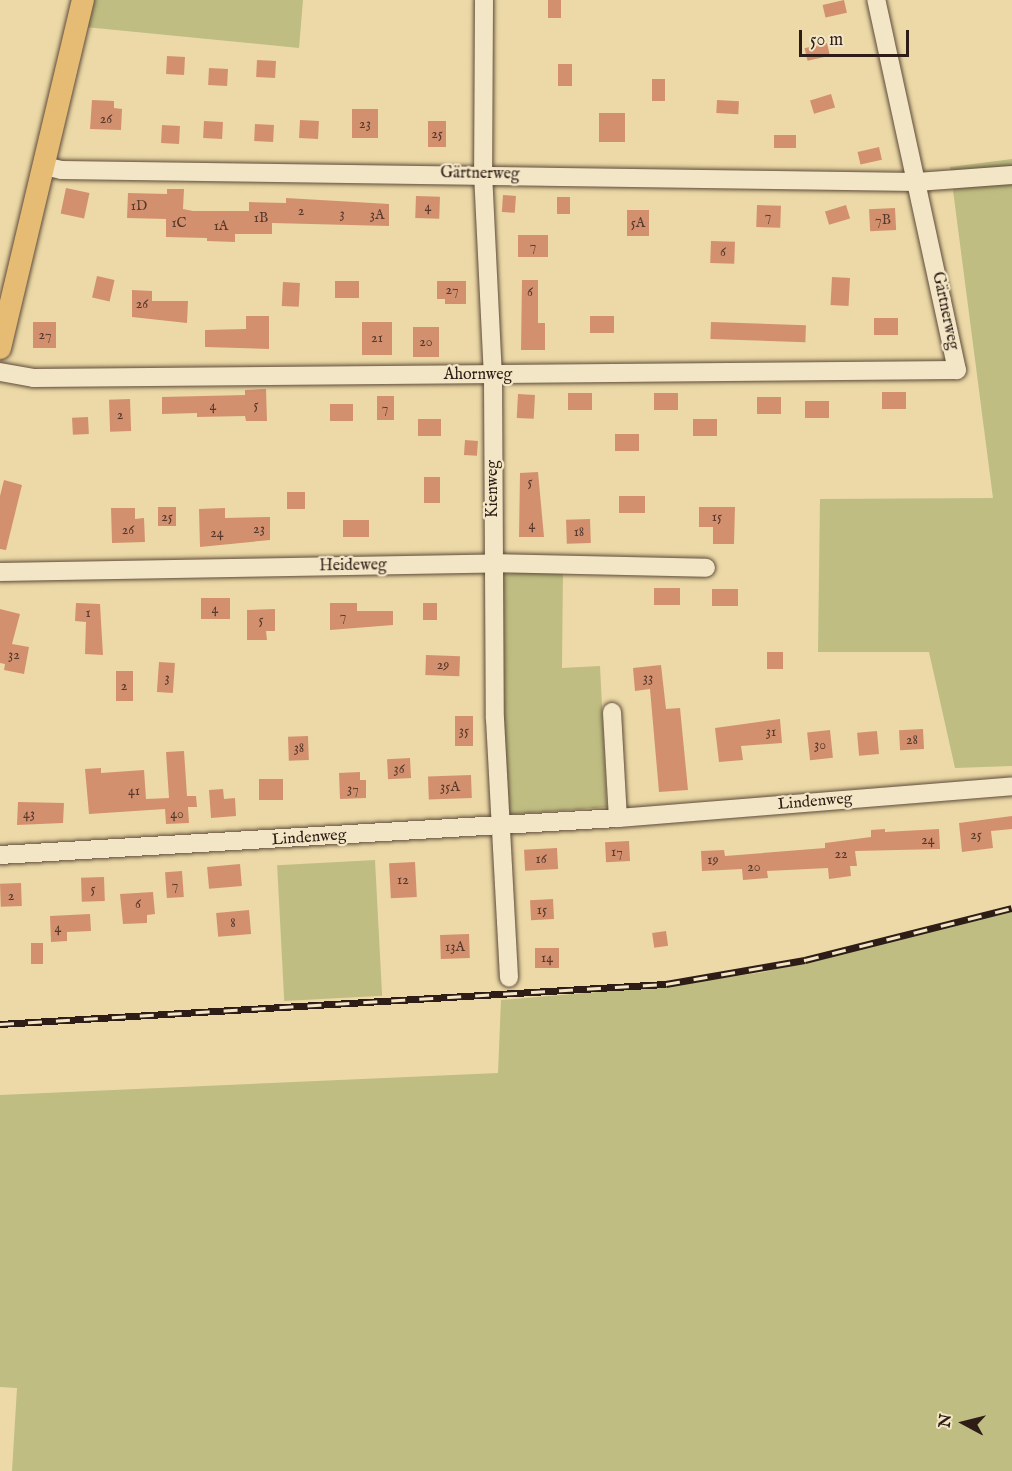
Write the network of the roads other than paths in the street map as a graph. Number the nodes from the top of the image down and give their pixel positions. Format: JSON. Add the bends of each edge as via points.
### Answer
{"nodes":[{"id":1,"x":83,"y":0,"type":"edge"},
{"id":2,"x":484,"y":0,"type":"edge"},
{"id":3,"x":876,"y":0,"type":"edge"},
{"id":4,"x":44,"y":166,"type":"junction"},
{"id":5,"x":483,"y":173,"type":"junction"},
{"id":6,"x":1012,"y":175,"type":"edge"},
{"id":7,"x":917,"y":182,"type":"junction"},
{"id":8,"x":0,"y":348,"type":"edge"},
{"id":9,"x":957,"y":369,"type":"joint"},
{"id":10,"x":0,"y":372,"type":"edge"},
{"id":11,"x":493,"y":375,"type":"junction"},
{"id":12,"x":493,"y":563,"type":"junction"},
{"id":13,"x":706,"y":568,"type":"dead end"},
{"id":14,"x":0,"y":572,"type":"edge"},
{"id":15,"x":612,"y":712,"type":"dead end"},
{"id":16,"x":1012,"y":786,"type":"edge"},
{"id":17,"x":618,"y":818,"type":"junction"},
{"id":18,"x":500,"y":826,"type":"junction"},
{"id":19,"x":0,"y":855,"type":"edge"},
{"id":20,"x":509,"y":978,"type":"dead end"}],
"edges":[{"from":1,"to":4,"type":"main road"},
{"from":2,"to":5,"type":"street","name":"Kienweg"},
{"from":3,"to":7,"type":"street","name":"Gärtnerweg"},
{"from":4,"to":5,"type":"street","name":"Gärtnerweg","via":[[61,170]]},
{"from":4,"to":8,"type":"main road"},
{"from":5,"to":7,"type":"street","name":"Gärtnerweg"},
{"from":5,"to":11,"type":"street","name":"Kienweg"},
{"from":6,"to":7,"type":"street","name":"Gärtnerweg"},
{"from":7,"to":9,"type":"street","name":"Gärtnerweg"},
{"from":9,"to":11,"type":"street","name":"Ahornweg"},
{"from":10,"to":11,"type":"street","name":"Ahornweg","via":[[33,378]]},
{"from":11,"to":12,"type":"street","name":"Kienweg"},
{"from":12,"to":13,"type":"street","name":"Heideweg"},
{"from":12,"to":14,"type":"street","name":"Heideweg"},
{"from":12,"to":18,"type":"street","name":"Kienweg"},
{"from":15,"to":17,"type":"street"},
{"from":16,"to":17,"type":"street","name":"Lindenweg"},
{"from":17,"to":18,"type":"street","name":"Lindenweg"},
{"from":18,"to":19,"type":"street","name":"Lindenweg"},
{"from":18,"to":20,"type":"street","name":"Kienweg"}]}
